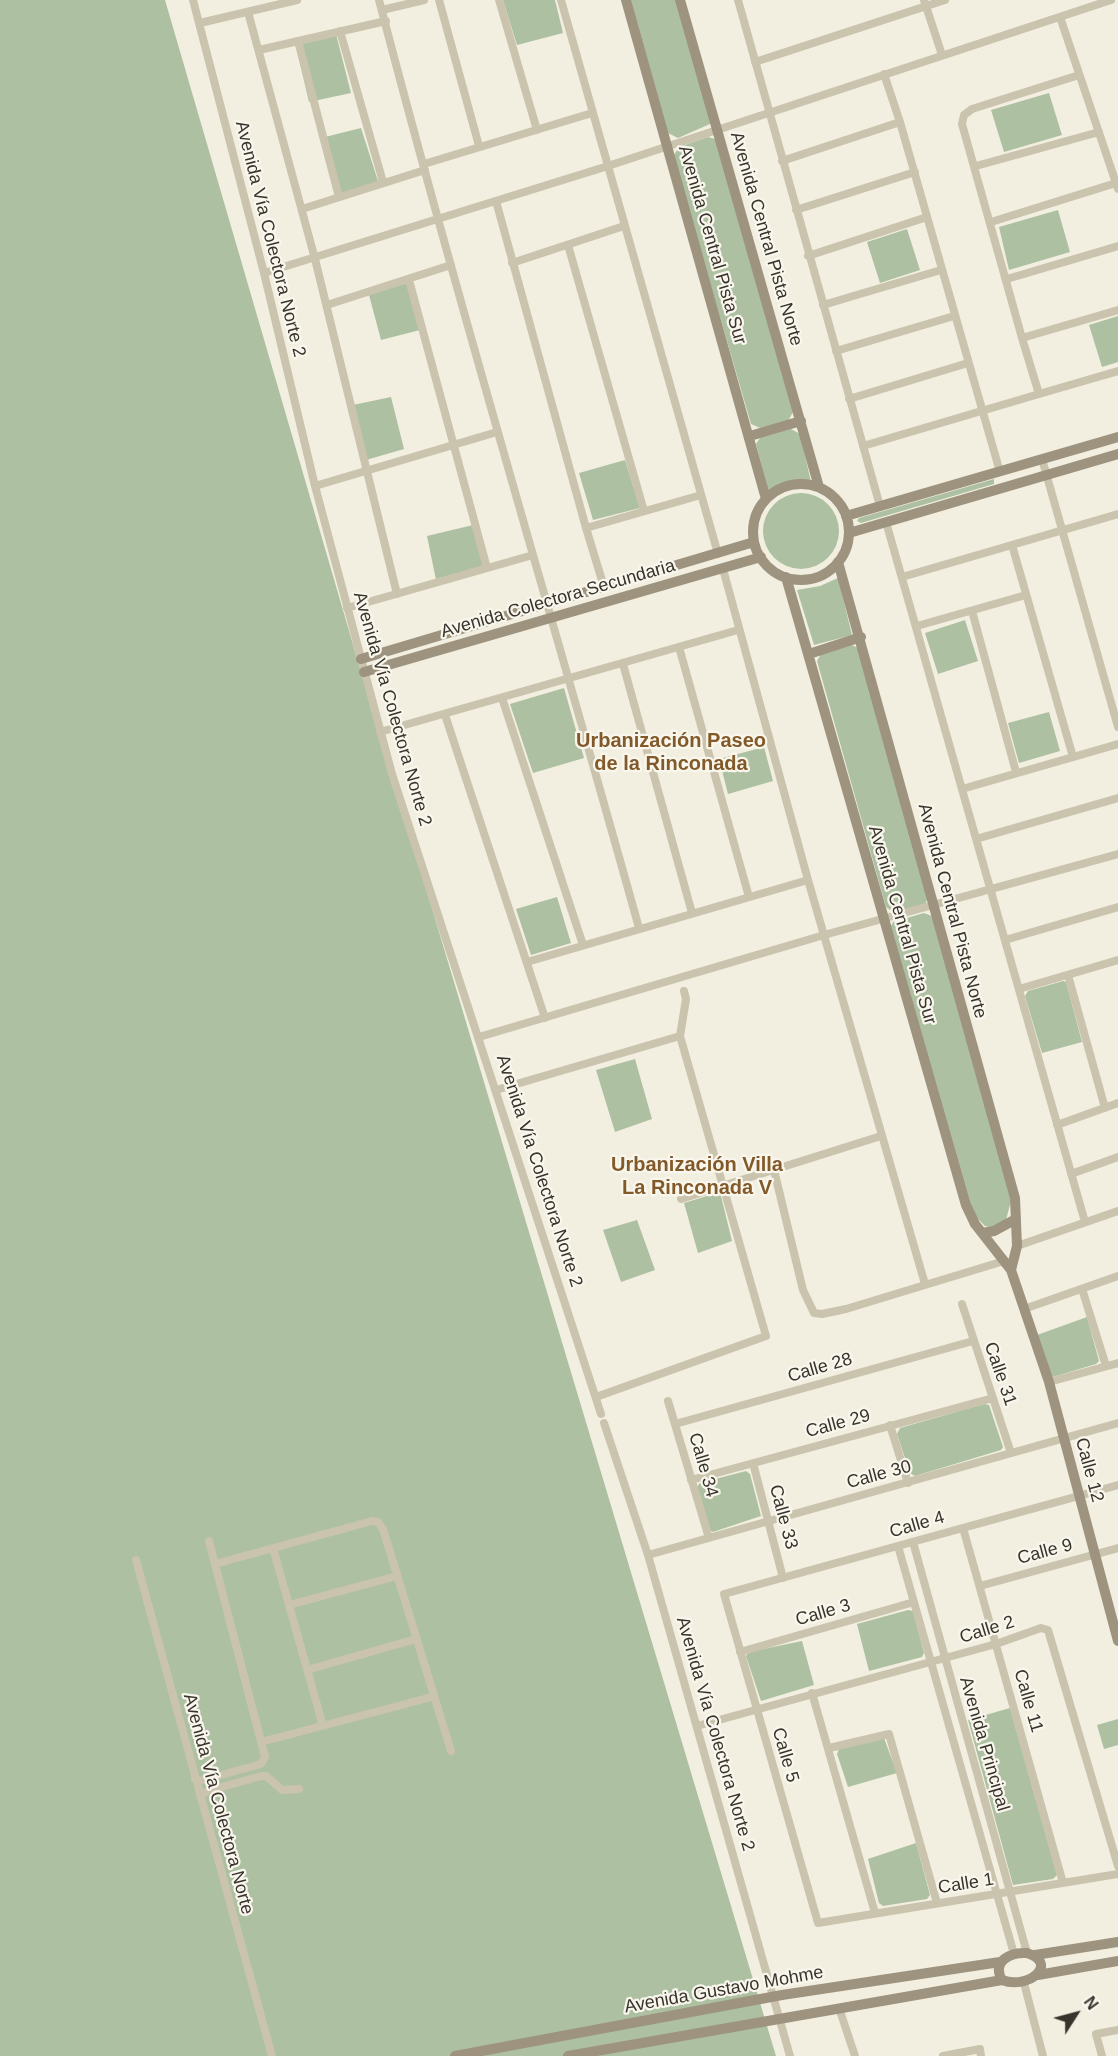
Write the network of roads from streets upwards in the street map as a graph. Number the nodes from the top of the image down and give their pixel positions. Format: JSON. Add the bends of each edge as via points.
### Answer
{"nodes":[{"id":1,"x":193,"y":0,"type":"edge"},
{"id":2,"x":297,"y":0,"type":"edge"},
{"id":3,"x":379,"y":0,"type":"edge"},
{"id":4,"x":424,"y":0,"type":"edge"},
{"id":5,"x":439,"y":0,"type":"edge"},
{"id":6,"x":499,"y":0,"type":"edge"},
{"id":7,"x":561,"y":0,"type":"edge"},
{"id":8,"x":626,"y":0,"type":"edge"},
{"id":9,"x":680,"y":0,"type":"edge"},
{"id":10,"x":738,"y":0,"type":"edge"},
{"id":11,"x":945,"y":0,"type":"edge"},
{"id":12,"x":1112,"y":0,"type":"edge"},
{"id":13,"x":925,"y":3,"type":"edge"},
{"id":14,"x":382,"y":10,"type":"junction"},
{"id":15,"x":248,"y":12,"type":"junction"},
{"id":16,"x":1059,"y":17,"type":"junction"},
{"id":17,"x":386,"y":21,"type":"junction"},
{"id":18,"x":200,"y":23,"type":"junction"},
{"id":19,"x":340,"y":31,"type":"junction"},
{"id":20,"x":298,"y":41,"type":"junction"},
{"id":21,"x":259,"y":50,"type":"junction"},
{"id":22,"x":942,"y":55,"type":"junction"},
{"id":23,"x":755,"y":62,"type":"junction"},
{"id":24,"x":884,"y":74,"type":"junction"},
{"id":25,"x":1079,"y":75,"type":"junction"},
{"id":26,"x":769,"y":111,"type":"junction"},
{"id":27,"x":592,"y":113,"type":"junction"},
{"id":28,"x":900,"y":123,"type":"junction"},
{"id":29,"x":717,"y":129,"type":"junction"},
{"id":30,"x":537,"y":130,"type":"junction"},
{"id":31,"x":1099,"y":132,"type":"junction"},
{"id":32,"x":479,"y":146,"type":"junction"},
{"id":33,"x":667,"y":146,"type":"junction"},
{"id":34,"x":782,"y":161,"type":"junction"},
{"id":35,"x":608,"y":166,"type":"junction"},
{"id":36,"x":976,"y":166,"type":"junction"},
{"id":37,"x":425,"y":167,"type":"junction"},
{"id":38,"x":915,"y":172,"type":"junction"},
{"id":39,"x":383,"y":182,"type":"junction"},
{"id":40,"x":1117,"y":186,"type":"edge"},
{"id":41,"x":339,"y":197,"type":"junction"},
{"id":42,"x":496,"y":201,"type":"junction"},
{"id":43,"x":302,"y":209,"type":"junction"},
{"id":44,"x":796,"y":210,"type":"junction"},
{"id":45,"x":927,"y":217,"type":"junction"},
{"id":46,"x":438,"y":219,"type":"junction"},
{"id":47,"x":991,"y":222,"type":"junction"},
{"id":48,"x":624,"y":226,"type":"junction"},
{"id":49,"x":568,"y":245,"type":"junction"},
{"id":50,"x":1118,"y":246,"type":"edge"},
{"id":51,"x":808,"y":256,"type":"junction"},
{"id":52,"x":315,"y":259,"type":"junction"},
{"id":53,"x":512,"y":263,"type":"junction"},
{"id":54,"x":451,"y":265,"type":"junction"},
{"id":55,"x":941,"y":270,"type":"junction"},
{"id":56,"x":264,"y":273,"type":"junction"},
{"id":57,"x":1006,"y":279,"type":"junction"},
{"id":58,"x":409,"y":280,"type":"junction"},
{"id":59,"x":327,"y":305,"type":"junction"},
{"id":60,"x":823,"y":305,"type":"junction"},
{"id":61,"x":1118,"y":310,"type":"edge"},
{"id":62,"x":954,"y":316,"type":"junction"},
{"id":63,"x":1022,"y":338,"type":"junction"},
{"id":64,"x":836,"y":351,"type":"junction"},
{"id":65,"x":968,"y":363,"type":"junction"},
{"id":66,"x":1118,"y":371,"type":"edge"},
{"id":67,"x":1039,"y":394,"type":"junction"},
{"id":68,"x":849,"y":399,"type":"junction"},
{"id":69,"x":982,"y":412,"type":"junction"},
{"id":70,"x":801,"y":421,"type":"junction"},
{"id":71,"x":497,"y":432,"type":"junction"},
{"id":72,"x":750,"y":436,"type":"junction"},
{"id":73,"x":1118,"y":437,"type":"edge"},
{"id":74,"x":454,"y":446,"type":"junction"},
{"id":75,"x":863,"y":446,"type":"junction"},
{"id":76,"x":1118,"y":454,"type":"edge"},
{"id":77,"x":1042,"y":459,"type":"junction"},
{"id":78,"x":366,"y":472,"type":"junction"},
{"id":79,"x":1000,"y":472,"type":"junction"},
{"id":80,"x":1046,"y":475,"type":"junction"},
{"id":81,"x":315,"y":486,"type":"junction"},
{"id":82,"x":819,"y":487,"type":"junction"},
{"id":83,"x":701,"y":495,"type":"junction"},
{"id":84,"x":766,"y":499,"type":"junction"},
{"id":85,"x":880,"y":507,"type":"junction"},
{"id":86,"x":644,"y":511,"type":"junction"},
{"id":87,"x":1118,"y":514,"type":"edge"},
{"id":88,"x":846,"y":516,"type":"junction"},
{"id":89,"x":886,"y":522,"type":"junction"},
{"id":90,"x":586,"y":528,"type":"junction"},
{"id":91,"x":1062,"y":531,"type":"junction"},
{"id":92,"x":849,"y":532,"type":"junction"},
{"id":93,"x":754,"y":542,"type":"junction"},
{"id":94,"x":1012,"y":545,"type":"junction"},
{"id":95,"x":718,"y":554,"type":"junction"},
{"id":96,"x":533,"y":555,"type":"junction"},
{"id":97,"x":761,"y":557,"type":"junction"},
{"id":98,"x":838,"y":562,"type":"junction"},
{"id":99,"x":487,"y":568,"type":"junction"},
{"id":100,"x":723,"y":569,"type":"junction"},
{"id":101,"x":786,"y":577,"type":"junction"},
{"id":102,"x":902,"y":577,"type":"junction"},
{"id":103,"x":604,"y":587,"type":"junction"},
{"id":104,"x":398,"y":594,"type":"junction"},
{"id":105,"x":1026,"y":595,"type":"junction"},
{"id":106,"x":549,"y":603,"type":"junction"},
{"id":107,"x":347,"y":608,"type":"junction"},
{"id":108,"x":972,"y":611,"type":"junction"},
{"id":109,"x":553,"y":618,"type":"junction"},
{"id":110,"x":917,"y":626,"type":"junction"},
{"id":111,"x":738,"y":630,"type":"junction"},
{"id":112,"x":861,"y":638,"type":"junction"},
{"id":113,"x":679,"y":647,"type":"junction"},
{"id":114,"x":809,"y":654,"type":"junction"},
{"id":115,"x":361,"y":659,"type":"junction"},
{"id":116,"x":623,"y":664,"type":"junction"},
{"id":117,"x":364,"y":672,"type":"junction"},
{"id":118,"x":570,"y":679,"type":"junction"},
{"id":119,"x":502,"y":698,"type":"junction"},
{"id":120,"x":445,"y":714,"type":"junction"},
{"id":121,"x":1118,"y":727,"type":"edge"},
{"id":122,"x":380,"y":732,"type":"junction"},
{"id":123,"x":1118,"y":744,"type":"edge"},
{"id":124,"x":1073,"y":757,"type":"junction"},
{"id":125,"x":1016,"y":772,"type":"junction"},
{"id":126,"x":962,"y":789,"type":"junction"},
{"id":127,"x":1118,"y":798,"type":"edge"},
{"id":128,"x":976,"y":839,"type":"junction"},
{"id":129,"x":1118,"y":855,"type":"edge"},
{"id":130,"x":808,"y":880,"type":"junction"},
{"id":131,"x":991,"y":891,"type":"junction"},
{"id":132,"x":749,"y":897,"type":"junction"},
{"id":133,"x":933,"y":906,"type":"junction"},
{"id":134,"x":1118,"y":907,"type":"edge"},
{"id":135,"x":692,"y":913,"type":"junction"},
{"id":136,"x":883,"y":920,"type":"junction"},
{"id":137,"x":639,"y":928,"type":"junction"},
{"id":138,"x":824,"y":935,"type":"junction"},
{"id":139,"x":1005,"y":940,"type":"junction"},
{"id":140,"x":583,"y":945,"type":"junction"},
{"id":141,"x":1118,"y":961,"type":"edge"},
{"id":142,"x":527,"y":962,"type":"junction"},
{"id":143,"x":1068,"y":975,"type":"junction"},
{"id":144,"x":1019,"y":989,"type":"junction"},
{"id":145,"x":684,"y":991,"type":"dead end"},
{"id":146,"x":545,"y":1018,"type":"junction"},
{"id":147,"x":479,"y":1036,"type":"junction"},
{"id":148,"x":680,"y":1036,"type":"junction"},
{"id":149,"x":496,"y":1090,"type":"junction"},
{"id":150,"x":1118,"y":1103,"type":"edge"},
{"id":151,"x":1105,"y":1108,"type":"junction"},
{"id":152,"x":1057,"y":1125,"type":"junction"},
{"id":153,"x":881,"y":1136,"type":"junction"},
{"id":154,"x":1118,"y":1157,"type":"edge"},
{"id":155,"x":774,"y":1170,"type":"junction"},
{"id":156,"x":1071,"y":1174,"type":"junction"},
{"id":157,"x":723,"y":1186,"type":"junction"},
{"id":158,"x":681,"y":1199,"type":"dead end"},
{"id":159,"x":1118,"y":1211,"type":"edge"},
{"id":160,"x":1016,"y":1219,"type":"junction"},
{"id":161,"x":1085,"y":1222,"type":"junction"},
{"id":162,"x":982,"y":1233,"type":"junction"},
{"id":163,"x":1017,"y":1246,"type":"junction"},
{"id":164,"x":1007,"y":1266,"type":"junction"},
{"id":165,"x":1118,"y":1276,"type":"edge"},
{"id":166,"x":925,"y":1284,"type":"junction"},
{"id":167,"x":1082,"y":1289,"type":"junction"},
{"id":168,"x":962,"y":1304,"type":"dead end"},
{"id":169,"x":1024,"y":1309,"type":"junction"},
{"id":170,"x":973,"y":1341,"type":"junction"},
{"id":171,"x":1118,"y":1363,"type":"edge"},
{"id":172,"x":1106,"y":1366,"type":"junction"},
{"id":173,"x":1049,"y":1382,"type":"junction"},
{"id":174,"x":596,"y":1397,"type":"junction"},
{"id":175,"x":993,"y":1398,"type":"junction"},
{"id":176,"x":668,"y":1401,"type":"dead end"},
{"id":177,"x":601,"y":1414,"type":"dead end"},
{"id":178,"x":604,"y":1423,"type":"dead end"},
{"id":179,"x":1118,"y":1423,"type":"edge"},
{"id":180,"x":675,"y":1424,"type":"junction"},
{"id":181,"x":890,"y":1425,"type":"junction"},
{"id":182,"x":1063,"y":1438,"type":"junction"},
{"id":183,"x":1011,"y":1453,"type":"junction"},
{"id":184,"x":753,"y":1463,"type":"junction"},
{"id":185,"x":691,"y":1480,"type":"junction"},
{"id":186,"x":908,"y":1483,"type":"junction"},
{"id":187,"x":1118,"y":1485,"type":"edge"},
{"id":188,"x":1078,"y":1495,"type":"junction"},
{"id":189,"x":769,"y":1520,"type":"junction"},
{"id":190,"x":963,"y":1528,"type":"junction"},
{"id":191,"x":709,"y":1538,"type":"junction"},
{"id":192,"x":209,"y":1541,"type":"dead end"},
{"id":193,"x":913,"y":1542,"type":"junction"},
{"id":194,"x":898,"y":1546,"type":"junction"},
{"id":195,"x":273,"y":1548,"type":"junction"},
{"id":196,"x":1118,"y":1548,"type":"edge"},
{"id":197,"x":1094,"y":1554,"type":"junction"},
{"id":198,"x":648,"y":1555,"type":"junction"},
{"id":199,"x":136,"y":1560,"type":"dead end"},
{"id":200,"x":215,"y":1564,"type":"junction"},
{"id":201,"x":397,"y":1576,"type":"junction"},
{"id":202,"x":783,"y":1578,"type":"junction"},
{"id":203,"x":980,"y":1586,"type":"junction"},
{"id":204,"x":724,"y":1594,"type":"joint"},
{"id":205,"x":914,"y":1602,"type":"junction"},
{"id":206,"x":289,"y":1605,"type":"junction"},
{"id":207,"x":1114,"y":1610,"type":"edge"},
{"id":208,"x":416,"y":1639,"type":"junction"},
{"id":209,"x":1118,"y":1641,"type":"edge"},
{"id":210,"x":996,"y":1644,"type":"junction"},
{"id":211,"x":740,"y":1652,"type":"junction"},
{"id":212,"x":944,"y":1658,"type":"junction"},
{"id":213,"x":929,"y":1662,"type":"junction"},
{"id":214,"x":307,"y":1670,"type":"junction"},
{"id":215,"x":812,"y":1693,"type":"junction"},
{"id":216,"x":432,"y":1697,"type":"junction"},
{"id":217,"x":756,"y":1709,"type":"junction"},
{"id":218,"x":323,"y":1726,"type":"junction"},
{"id":219,"x":698,"y":1726,"type":"junction"},
{"id":220,"x":261,"y":1742,"type":"junction"},
{"id":221,"x":829,"y":1748,"type":"junction"},
{"id":222,"x":451,"y":1751,"type":"dead end"},
{"id":223,"x":195,"y":1779,"type":"junction"},
{"id":224,"x":299,"y":1789,"type":"dead end"},
{"id":225,"x":200,"y":1796,"type":"junction"},
{"id":226,"x":1118,"y":1866,"type":"edge"},
{"id":227,"x":1118,"y":1874,"type":"edge"},
{"id":228,"x":1064,"y":1883,"type":"junction"},
{"id":229,"x":1010,"y":1892,"type":"junction"},
{"id":230,"x":996,"y":1894,"type":"junction"},
{"id":231,"x":937,"y":1903,"type":"junction"},
{"id":232,"x":874,"y":1913,"type":"junction"},
{"id":233,"x":818,"y":1923,"type":"joint"},
{"id":234,"x":1118,"y":1942,"type":"edge"},
{"id":235,"x":1014,"y":1954,"type":"junction"},
{"id":236,"x":1031,"y":1954,"type":"junction"},
{"id":237,"x":1118,"y":1961,"type":"edge"},
{"id":238,"x":1000,"y":1962,"type":"junction"},
{"id":239,"x":1038,"y":1975,"type":"junction"},
{"id":240,"x":1002,"y":1980,"type":"junction"},
{"id":241,"x":1024,"y":1983,"type":"junction"},
{"id":242,"x":772,"y":1997,"type":"junction"},
{"id":243,"x":839,"y":2008,"type":"junction"},
{"id":244,"x":779,"y":2019,"type":"junction"},
{"id":245,"x":1118,"y":2030,"type":"edge"},
{"id":246,"x":272,"y":2056,"type":"edge"},
{"id":247,"x":455,"y":2056,"type":"edge"},
{"id":248,"x":568,"y":2056,"type":"edge"},
{"id":249,"x":790,"y":2056,"type":"edge"},
{"id":250,"x":855,"y":2056,"type":"edge"},
{"id":251,"x":943,"y":2056,"type":"edge"},
{"id":252,"x":981,"y":2056,"type":"edge"},
{"id":253,"x":1043,"y":2056,"type":"edge"},
{"id":254,"x":1101,"y":2056,"type":"edge"}],
"edges":[{"from":1,"to":18,"type":"street","name":"Avenida Vía Colectora Norte 2"},
{"from":2,"to":15,"type":"street"},
{"from":3,"to":14,"type":"street"},
{"from":4,"to":14,"type":"street"},
{"from":5,"to":32,"type":"street"},
{"from":6,"to":30,"type":"street"},
{"from":7,"to":27,"type":"street"},
{"from":8,"to":33,"type":"street","name":"Avenida Central Pista Sur"},
{"from":9,"to":29,"type":"street","name":"Avenida Central Pista Norte"},
{"from":10,"to":23,"type":"street"},
{"from":11,"to":13,"type":"street"},
{"from":12,"to":16,"type":"street"},
{"from":13,"to":22,"type":"street"},
{"from":13,"to":23,"type":"street"},
{"from":14,"to":17,"type":"street"},
{"from":15,"to":18,"type":"street"},
{"from":15,"to":21,"type":"street"},
{"from":16,"to":22,"type":"street"},
{"from":16,"to":25,"type":"street"},
{"from":17,"to":19,"type":"street"},
{"from":17,"to":37,"type":"street"},
{"from":18,"to":56,"type":"street","name":"Avenida Vía Colectora Norte 2"},
{"from":19,"to":20,"type":"street"},
{"from":19,"to":39,"type":"street"},
{"from":20,"to":21,"type":"street"},
{"from":20,"to":41,"type":"street"},
{"from":21,"to":43,"type":"street"},
{"from":22,"to":24,"type":"street"},
{"from":23,"to":26,"type":"street"},
{"from":24,"to":26,"type":"street"},
{"from":24,"to":28,"type":"street"},
{"from":25,"to":31,"type":"street"},
{"from":25,"to":36,"type":"street","via":[[972,109],[964,115],[963,124]]},
{"from":26,"to":29,"type":"street"},
{"from":26,"to":34,"type":"street"},
{"from":27,"to":30,"type":"street"},
{"from":27,"to":35,"type":"street"},
{"from":28,"to":34,"type":"street"},
{"from":28,"to":38,"type":"street"},
{"from":29,"to":33,"type":"street"},
{"from":29,"to":70,"type":"street","name":"Avenida Central Pista Norte"},
{"from":30,"to":32,"type":"street"},
{"from":31,"to":36,"type":"street"},
{"from":31,"to":40,"type":"street"},
{"from":32,"to":37,"type":"street"},
{"from":33,"to":35,"type":"street"},
{"from":33,"to":72,"type":"street","name":"Avenida Central Pista Sur"},
{"from":34,"to":44,"type":"street"},
{"from":35,"to":42,"type":"street"},
{"from":35,"to":48,"type":"street"},
{"from":36,"to":47,"type":"street"},
{"from":37,"to":39,"type":"street"},
{"from":37,"to":46,"type":"street"},
{"from":38,"to":44,"type":"street"},
{"from":38,"to":45,"type":"street"},
{"from":39,"to":41,"type":"street"},
{"from":40,"to":47,"type":"street"},
{"from":41,"to":43,"type":"street"},
{"from":42,"to":46,"type":"street"},
{"from":42,"to":53,"type":"street"},
{"from":43,"to":52,"type":"street"},
{"from":44,"to":51,"type":"street"},
{"from":45,"to":51,"type":"street"},
{"from":45,"to":55,"type":"street"},
{"from":46,"to":52,"type":"street"},
{"from":46,"to":54,"type":"street"},
{"from":47,"to":57,"type":"street"},
{"from":48,"to":49,"type":"street"},
{"from":48,"to":83,"type":"street"},
{"from":49,"to":53,"type":"street"},
{"from":49,"to":86,"type":"street"},
{"from":50,"to":57,"type":"street"},
{"from":51,"to":60,"type":"street"},
{"from":52,"to":56,"type":"street"},
{"from":52,"to":59,"type":"street"},
{"from":53,"to":90,"type":"street"},
{"from":54,"to":58,"type":"street"},
{"from":54,"to":71,"type":"street"},
{"from":55,"to":60,"type":"street"},
{"from":55,"to":62,"type":"street"},
{"from":56,"to":81,"type":"street","name":"Avenida Vía Colectora Norte 2"},
{"from":57,"to":63,"type":"street"},
{"from":58,"to":59,"type":"street"},
{"from":58,"to":74,"type":"street"},
{"from":59,"to":78,"type":"street"},
{"from":60,"to":64,"type":"street"},
{"from":61,"to":63,"type":"street"},
{"from":62,"to":64,"type":"street"},
{"from":62,"to":65,"type":"street"},
{"from":63,"to":67,"type":"street"},
{"from":64,"to":68,"type":"street"},
{"from":65,"to":68,"type":"street"},
{"from":65,"to":69,"type":"street"},
{"from":66,"to":67,"type":"street"},
{"from":67,"to":69,"type":"street"},
{"from":68,"to":75,"type":"street"},
{"from":69,"to":75,"type":"street"},
{"from":69,"to":79,"type":"street"},
{"from":70,"to":72,"type":"street"},
{"from":70,"to":82,"type":"street","name":"Avenida Central Pista Norte"},
{"from":71,"to":74,"type":"street"},
{"from":71,"to":96,"type":"street"},
{"from":72,"to":84,"type":"street","name":"Avenida Central Pista Sur"},
{"from":73,"to":77,"type":"street"},
{"from":74,"to":78,"type":"street"},
{"from":74,"to":99,"type":"street"},
{"from":75,"to":85,"type":"street"},
{"from":76,"to":80,"type":"street"},
{"from":77,"to":79,"type":"street"},
{"from":77,"to":80,"type":"street"},
{"from":78,"to":81,"type":"street"},
{"from":78,"to":104,"type":"street"},
{"from":79,"to":85,"type":"street"},
{"from":80,"to":89,"type":"street"},
{"from":80,"to":91,"type":"street"},
{"from":81,"to":107,"type":"street","name":"Avenida Vía Colectora Norte 2"},
{"from":82,"to":84,"type":"street","via":[[785,487]]},
{"from":82,"to":88,"type":"street","via":[[838,501]]},
{"from":83,"to":86,"type":"street"},
{"from":83,"to":95,"type":"street"},
{"from":84,"to":93,"type":"street","via":[[755,519]]},
{"from":85,"to":88,"type":"street"},
{"from":86,"to":90,"type":"street"},
{"from":87,"to":91,"type":"street"},
{"from":88,"to":92,"type":"street"},
{"from":89,"to":92,"type":"street"},
{"from":89,"to":102,"type":"street"},
{"from":90,"to":103,"type":"street"},
{"from":91,"to":94,"type":"street"},
{"from":91,"to":121,"type":"street"},
{"from":92,"to":98,"type":"street"},
{"from":93,"to":95,"type":"street","name":"Avenida Colectora Secundaria"},
{"from":93,"to":97,"type":"street"},
{"from":94,"to":102,"type":"street"},
{"from":94,"to":105,"type":"street"},
{"from":95,"to":103,"type":"street","name":"Avenida Colectora Secundaria"},
{"from":96,"to":99,"type":"street"},
{"from":96,"to":106,"type":"street"},
{"from":97,"to":100,"type":"street","name":"Avenida Colectora Secundaria"},
{"from":97,"to":101,"type":"street","via":[[776,573]]},
{"from":98,"to":101,"type":"street","via":[[815,578]]},
{"from":98,"to":112,"type":"street","name":"Avenida Central Pista Norte"},
{"from":99,"to":104,"type":"street"},
{"from":100,"to":109,"type":"street","name":"Avenida Colectora Secundaria"},
{"from":100,"to":111,"type":"street"},
{"from":101,"to":114,"type":"street","name":"Avenida Central Pista Sur"},
{"from":102,"to":110,"type":"street"},
{"from":103,"to":106,"type":"street","name":"Avenida Colectora Secundaria"},
{"from":104,"to":107,"type":"street"},
{"from":105,"to":108,"type":"street"},
{"from":105,"to":124,"type":"street"},
{"from":106,"to":109,"type":"street"},
{"from":106,"to":115,"type":"street","name":"Avenida Colectora Secundaria"},
{"from":107,"to":115,"type":"street","name":"Avenida Vía Colectora Norte 2"},
{"from":108,"to":110,"type":"street"},
{"from":108,"to":125,"type":"street"},
{"from":109,"to":117,"type":"street","name":"Avenida Colectora Secundaria"},
{"from":109,"to":118,"type":"street"},
{"from":110,"to":126,"type":"street"},
{"from":111,"to":113,"type":"street"},
{"from":111,"to":130,"type":"street"},
{"from":112,"to":114,"type":"street"},
{"from":112,"to":133,"type":"street","name":"Avenida Central Pista Norte"},
{"from":113,"to":116,"type":"street"},
{"from":113,"to":132,"type":"street"},
{"from":114,"to":136,"type":"street","name":"Avenida Central Pista Sur"},
{"from":115,"to":117,"type":"street","name":"Avenida Vía Colectora Norte 2"},
{"from":116,"to":118,"type":"street"},
{"from":116,"to":135,"type":"street"},
{"from":117,"to":122,"type":"street","name":"Avenida Vía Colectora Norte 2"},
{"from":118,"to":119,"type":"street"},
{"from":118,"to":137,"type":"street"},
{"from":119,"to":120,"type":"street"},
{"from":119,"to":140,"type":"street"},
{"from":120,"to":122,"type":"street"},
{"from":120,"to":142,"type":"street"},
{"from":122,"to":147,"type":"street","name":"Avenida Vía Colectora Norte 2"},
{"from":123,"to":124,"type":"street"},
{"from":124,"to":125,"type":"street"},
{"from":125,"to":126,"type":"street"},
{"from":126,"to":128,"type":"street"},
{"from":127,"to":128,"type":"street"},
{"from":128,"to":131,"type":"street"},
{"from":129,"to":131,"type":"street"},
{"from":130,"to":132,"type":"street"},
{"from":130,"to":138,"type":"street"},
{"from":131,"to":133,"type":"street"},
{"from":131,"to":139,"type":"street"},
{"from":132,"to":135,"type":"street"},
{"from":133,"to":136,"type":"street"},
{"from":133,"to":160,"type":"street","name":"Avenida Central Pista Norte","via":[[1015,1198]]},
{"from":134,"to":139,"type":"street"},
{"from":135,"to":137,"type":"street"},
{"from":136,"to":138,"type":"street"},
{"from":136,"to":162,"type":"street","name":"Avenida Central Pista Sur","via":[[966,1205]]},
{"from":137,"to":140,"type":"street"},
{"from":138,"to":146,"type":"street"},
{"from":138,"to":153,"type":"street"},
{"from":139,"to":144,"type":"street"},
{"from":140,"to":142,"type":"street"},
{"from":141,"to":143,"type":"street"},
{"from":142,"to":146,"type":"street"},
{"from":143,"to":144,"type":"street"},
{"from":143,"to":151,"type":"street"},
{"from":144,"to":152,"type":"street"},
{"from":145,"to":148,"type":"street","via":[[687,999]]},
{"from":146,"to":147,"type":"street"},
{"from":147,"to":149,"type":"street","name":"Avenida Vía Colectora Norte 2"},
{"from":148,"to":149,"type":"street"},
{"from":148,"to":157,"type":"street"},
{"from":149,"to":174,"type":"street","name":"Avenida Vía Colectora Norte 2"},
{"from":150,"to":151,"type":"street"},
{"from":151,"to":152,"type":"street"},
{"from":152,"to":156,"type":"street"},
{"from":153,"to":155,"type":"street"},
{"from":153,"to":166,"type":"street"},
{"from":154,"to":156,"type":"street"},
{"from":155,"to":157,"type":"street"},
{"from":155,"to":166,"type":"street","via":[[803,1290],[814,1313],[846,1309]]},
{"from":156,"to":161,"type":"street"},
{"from":157,"to":158,"type":"street"},
{"from":157,"to":174,"type":"street","via":[[766,1336]]},
{"from":159,"to":161,"type":"street"},
{"from":160,"to":162,"type":"street"},
{"from":160,"to":163,"type":"street","name":"Avenida Central Pista Norte"},
{"from":161,"to":163,"type":"street"},
{"from":162,"to":164,"type":"street","name":"Avenida Central Pista Sur"},
{"from":163,"to":164,"type":"street","name":"Avenida Central Pista Norte"},
{"from":164,"to":166,"type":"street"},
{"from":164,"to":169,"type":"street","name":"Calle 12"},
{"from":165,"to":167,"type":"street"},
{"from":167,"to":169,"type":"street"},
{"from":167,"to":172,"type":"street"},
{"from":168,"to":170,"type":"street","name":"Calle 31"},
{"from":169,"to":173,"type":"street","name":"Calle 12"},
{"from":170,"to":175,"type":"street","name":"Calle 31"},
{"from":170,"to":180,"type":"street","name":"Calle 28"},
{"from":171,"to":172,"type":"street"},
{"from":172,"to":173,"type":"street"},
{"from":173,"to":182,"type":"street","name":"Calle 12"},
{"from":174,"to":177,"type":"street","name":"Avenida Vía Colectora Norte 2"},
{"from":175,"to":181,"type":"street","name":"Calle 29"},
{"from":175,"to":183,"type":"street","name":"Calle 31"},
{"from":176,"to":180,"type":"street","name":"Calle 34"},
{"from":178,"to":198,"type":"street","name":"Avenida Vía Colectora Norte 2"},
{"from":179,"to":182,"type":"street","name":"Calle 30"},
{"from":180,"to":185,"type":"street","name":"Calle 34"},
{"from":181,"to":184,"type":"street","name":"Calle 29"},
{"from":181,"to":186,"type":"street"},
{"from":182,"to":183,"type":"street","name":"Calle 30"},
{"from":182,"to":188,"type":"street","name":"Calle 12"},
{"from":183,"to":186,"type":"street","name":"Calle 30"},
{"from":184,"to":185,"type":"street","name":"Calle 29"},
{"from":184,"to":189,"type":"street","name":"Calle 33"},
{"from":185,"to":191,"type":"street","name":"Calle 34"},
{"from":186,"to":189,"type":"street","name":"Calle 30"},
{"from":187,"to":188,"type":"street","name":"Calle 4"},
{"from":188,"to":190,"type":"street","name":"Calle 4"},
{"from":188,"to":197,"type":"street","name":"Calle 12"},
{"from":189,"to":191,"type":"street","name":"Calle 30"},
{"from":189,"to":202,"type":"street","name":"Calle 33"},
{"from":190,"to":193,"type":"street","name":"Calle 4"},
{"from":190,"to":203,"type":"street","name":"Calle 11"},
{"from":191,"to":198,"type":"street","name":"Calle 30"},
{"from":192,"to":200,"type":"street"},
{"from":193,"to":194,"type":"street","name":"Calle 4"},
{"from":193,"to":212,"type":"street","name":"Avenida Principal"},
{"from":194,"to":202,"type":"street","name":"Calle 4"},
{"from":194,"to":205,"type":"street","name":"Avenida Principal"},
{"from":195,"to":200,"type":"street"},
{"from":195,"to":201,"type":"street","via":[[375,1521],[383,1529]]},
{"from":195,"to":206,"type":"street"},
{"from":196,"to":197,"type":"street","name":"Calle 9"},
{"from":197,"to":203,"type":"street","name":"Calle 9"},
{"from":197,"to":207,"type":"street","name":"Calle 12"},
{"from":198,"to":219,"type":"street","name":"Avenida Vía Colectora Norte 2"},
{"from":199,"to":223,"type":"street","name":"Avenida Vía Colectora Norte"},
{"from":200,"to":220,"type":"street"},
{"from":201,"to":206,"type":"street"},
{"from":201,"to":208,"type":"street"},
{"from":202,"to":204,"type":"street","name":"Calle 4"},
{"from":203,"to":210,"type":"street","name":"Calle 11"},
{"from":204,"to":211,"type":"street","name":"Calle 5"},
{"from":205,"to":211,"type":"street","name":"Calle 3"},
{"from":205,"to":213,"type":"street","name":"Avenida Principal"},
{"from":206,"to":214,"type":"street"},
{"from":207,"to":209,"type":"street","name":"Calle 12"},
{"from":208,"to":214,"type":"street"},
{"from":208,"to":216,"type":"street"},
{"from":210,"to":212,"type":"street","name":"Calle 2"},
{"from":210,"to":226,"type":"street","name":"Calle 2","via":[[1041,1628],[1053,1638]]},
{"from":210,"to":228,"type":"street","name":"Calle 11"},
{"from":211,"to":217,"type":"street","name":"Calle 5"},
{"from":212,"to":213,"type":"street","name":"Calle 2"},
{"from":212,"to":229,"type":"street","name":"Avenida Principal"},
{"from":213,"to":215,"type":"street","name":"Calle 2"},
{"from":213,"to":230,"type":"street","name":"Avenida Principal"},
{"from":214,"to":218,"type":"street"},
{"from":215,"to":217,"type":"street","name":"Calle 2"},
{"from":215,"to":221,"type":"street"},
{"from":216,"to":218,"type":"street"},
{"from":216,"to":222,"type":"street"},
{"from":217,"to":219,"type":"street","name":"Calle 2"},
{"from":217,"to":233,"type":"street","name":"Calle 5"},
{"from":218,"to":220,"type":"street"},
{"from":219,"to":242,"type":"street","name":"Avenida Vía Colectora Norte 2"},
{"from":220,"to":223,"type":"street","via":[[265,1757],[261,1764]]},
{"from":221,"to":231,"type":"street","via":[[889,1734]]},
{"from":221,"to":232,"type":"street"},
{"from":223,"to":225,"type":"street","name":"Avenida Vía Colectora Norte"},
{"from":224,"to":225,"type":"street","via":[[282,1790],[261,1776]]},
{"from":225,"to":246,"type":"street","name":"Avenida Vía Colectora Norte"},
{"from":227,"to":228,"type":"street","name":"Calle 1"},
{"from":228,"to":229,"type":"street","name":"Calle 1"},
{"from":229,"to":230,"type":"street","name":"Calle 1"},
{"from":229,"to":236,"type":"street","name":"Avenida Principal"},
{"from":230,"to":231,"type":"street","name":"Calle 1"},
{"from":230,"to":235,"type":"street","name":"Avenida Principal"},
{"from":231,"to":232,"type":"street","name":"Calle 1"},
{"from":232,"to":233,"type":"street","name":"Calle 1"},
{"from":234,"to":236,"type":"street"},
{"from":235,"to":236,"type":"street"},
{"from":235,"to":238,"type":"street"},
{"from":236,"to":239,"type":"street","via":[[1041,1968]]},
{"from":237,"to":239,"type":"street"},
{"from":238,"to":240,"type":"street"},
{"from":238,"to":242,"type":"street","name":"Avenida Gustavo Mohme"},
{"from":239,"to":241,"type":"street"},
{"from":240,"to":241,"type":"street"},
{"from":240,"to":243,"type":"street"},
{"from":241,"to":253,"type":"street"},
{"from":242,"to":244,"type":"street","name":"Avenida Vía Colectora Norte 2"},
{"from":242,"to":247,"type":"street","name":"Avenida Gustavo Mohme"},
{"from":243,"to":244,"type":"street"},
{"from":243,"to":250,"type":"street"},
{"from":244,"to":248,"type":"street"},
{"from":244,"to":249,"type":"street","name":"Avenida Vía Colectora Norte 2"},
{"from":245,"to":254,"type":"street","via":[[1096,2034]]},
{"from":251,"to":252,"type":"street","via":[[980,2049]]}]}
